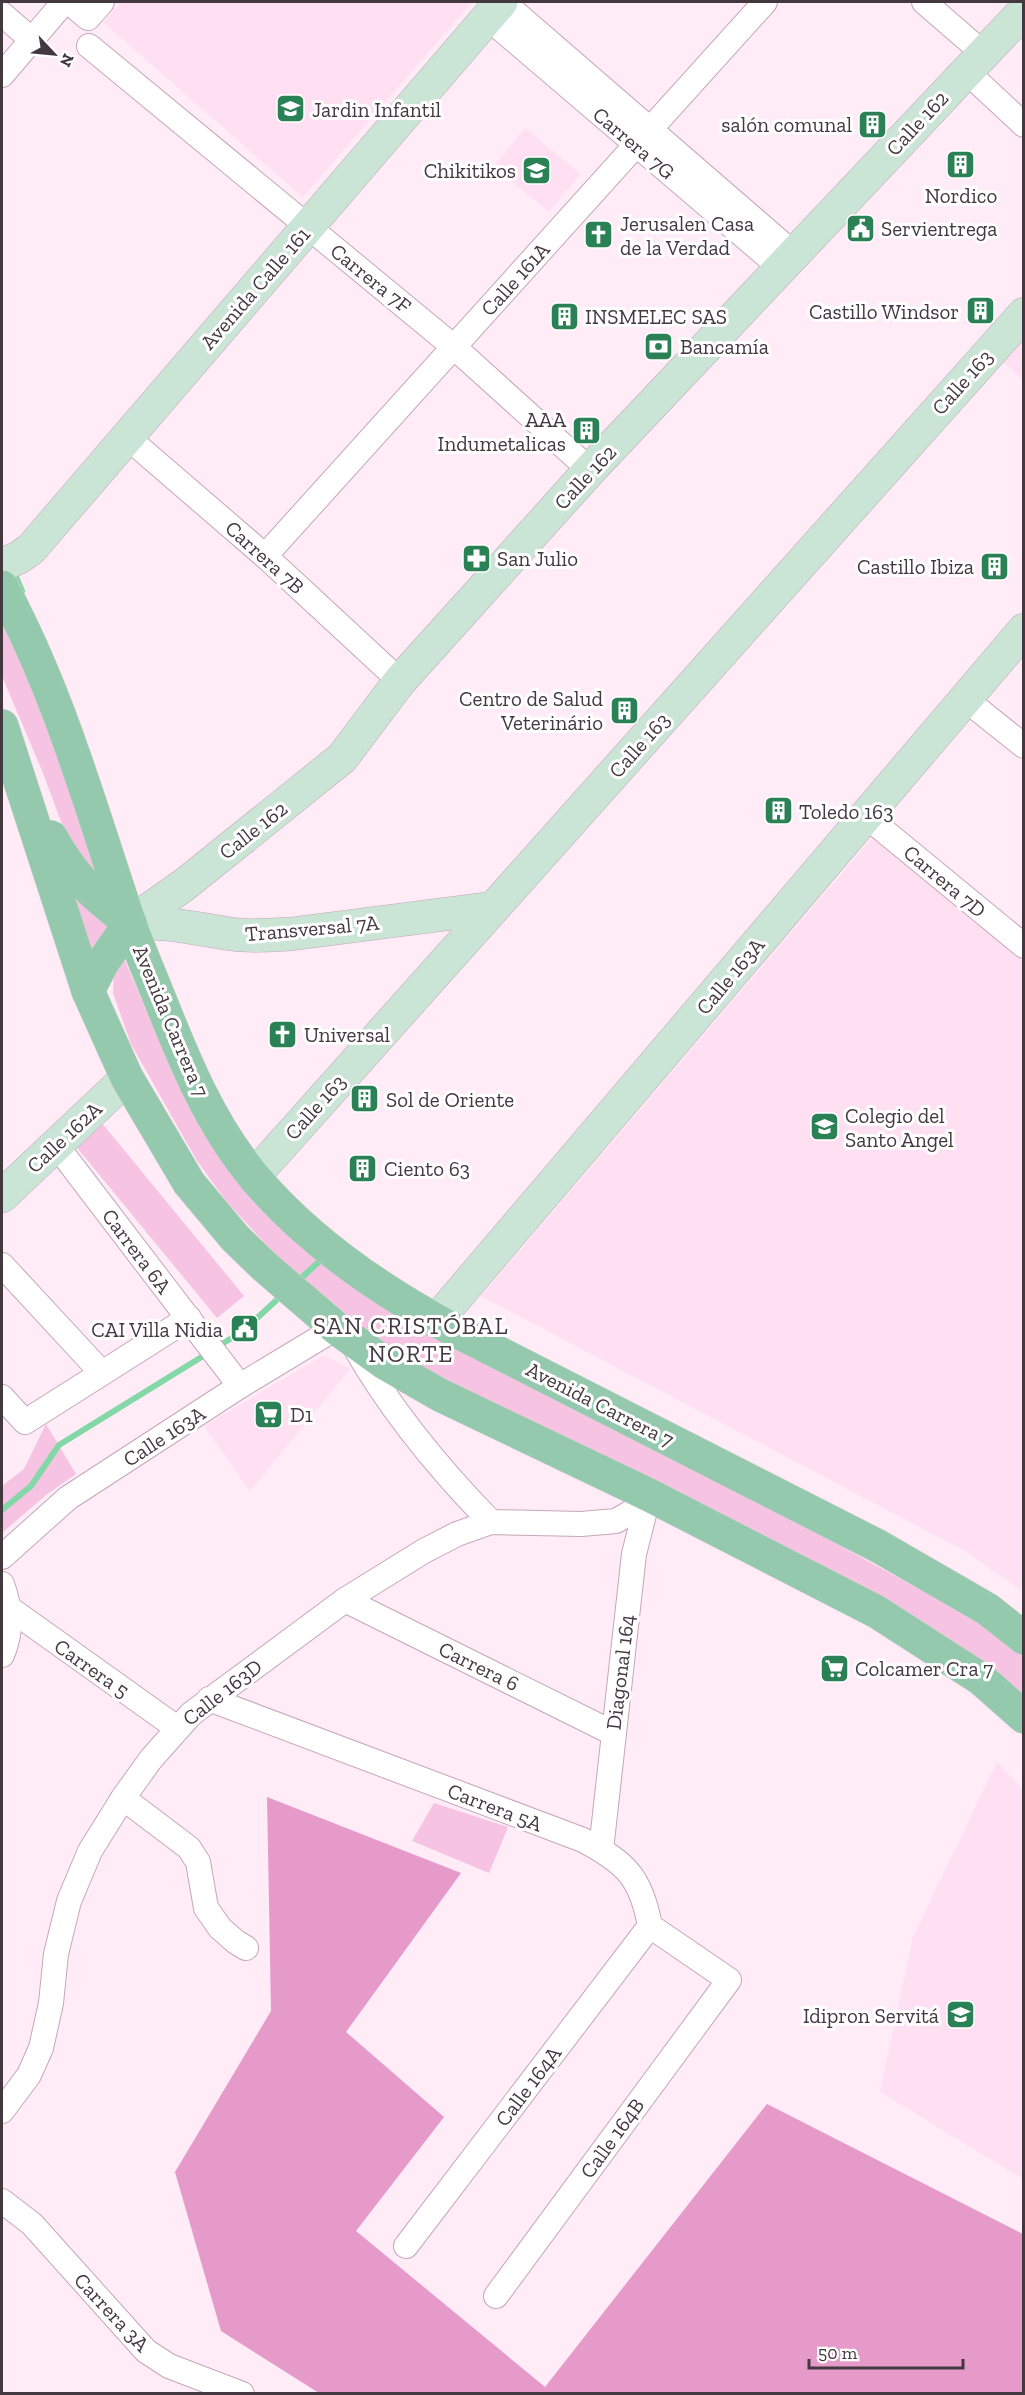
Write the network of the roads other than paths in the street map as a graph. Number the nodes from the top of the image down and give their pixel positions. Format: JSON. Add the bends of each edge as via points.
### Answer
{"nodes":[{"id":1,"x":64,"y":2,"type":"edge"},
{"id":2,"x":69,"y":2,"type":"edge"},
{"id":3,"x":102,"y":2,"type":"edge"},
{"id":4,"x":765,"y":2,"type":"edge"},
{"id":5,"x":924,"y":2,"type":"edge"},
{"id":6,"x":497,"y":7,"type":"edge"},
{"id":7,"x":1023,"y":11,"type":"edge"},
{"id":8,"x":2,"y":14,"type":"edge"},
{"id":9,"x":32,"y":40,"type":"junction"},
{"id":10,"x":89,"y":46,"type":"dead end"},
{"id":11,"x":974,"y":62,"type":"junction"},
{"id":12,"x":2,"y":75,"type":"edge"},
{"id":13,"x":1023,"y":125,"type":"edge"},
{"id":14,"x":643,"y":137,"type":"junction"},
{"id":15,"x":308,"y":226,"type":"junction"},
{"id":16,"x":787,"y":261,"type":"junction"},
{"id":17,"x":1023,"y":314,"type":"edge"},
{"id":18,"x":454,"y":347,"type":"junction"},
{"id":19,"x":127,"y":437,"type":"junction"},
{"id":20,"x":590,"y":470,"type":"junction"},
{"id":21,"x":265,"y":556,"type":"junction"},
{"id":22,"x":2,"y":566,"type":"edge"},
{"id":23,"x":2,"y":587,"type":"edge"},
{"id":24,"x":1023,"y":630,"type":"edge"},
{"id":25,"x":400,"y":681,"type":"junction"},
{"id":26,"x":965,"y":699,"type":"junction"},
{"id":27,"x":2,"y":726,"type":"edge"},
{"id":28,"x":1023,"y":746,"type":"edge"},
{"id":29,"x":20,"y":780,"type":"junction"},
{"id":30,"x":866,"y":816,"type":"junction"},
{"id":31,"x":493,"y":908,"type":"junction"},
{"id":32,"x":130,"y":923,"type":"junction"},
{"id":33,"x":1023,"y":946,"type":"edge"},
{"id":34,"x":88,"y":991,"type":"junction"},
{"id":35,"x":127,"y":1078,"type":"junction"},
{"id":36,"x":56,"y":1145,"type":"junction"},
{"id":37,"x":254,"y":1176,"type":"junction"},
{"id":38,"x":2,"y":1196,"type":"edge"},
{"id":39,"x":2,"y":1265,"type":"edge"},
{"id":40,"x":189,"y":1318,"type":"junction"},
{"id":41,"x":436,"y":1321,"type":"junction"},
{"id":42,"x":343,"y":1334,"type":"junction"},
{"id":43,"x":102,"y":1373,"type":"junction"},
{"id":44,"x":240,"y":1386,"type":"junction"},
{"id":45,"x":2,"y":1397,"type":"edge"},
{"id":46,"x":649,"y":1496,"type":"junction"},
{"id":47,"x":491,"y":1522,"type":"junction"},
{"id":48,"x":2,"y":1557,"type":"edge"},
{"id":49,"x":2,"y":1584,"type":"edge"},
{"id":50,"x":345,"y":1600,"type":"junction"},
{"id":51,"x":9,"y":1608,"type":"junction"},
{"id":52,"x":1023,"y":1638,"type":"edge"},
{"id":53,"x":2,"y":1655,"type":"edge"},
{"id":54,"x":209,"y":1699,"type":"junction"},
{"id":55,"x":1023,"y":1717,"type":"edge"},
{"id":56,"x":177,"y":1728,"type":"junction"},
{"id":57,"x":613,"y":1733,"type":"junction"},
{"id":58,"x":123,"y":1798,"type":"junction"},
{"id":59,"x":601,"y":1850,"type":"junction"},
{"id":60,"x":650,"y":1926,"type":"junction"},
{"id":61,"x":246,"y":1948,"type":"dead end"},
{"id":62,"x":2,"y":2111,"type":"edge"},
{"id":63,"x":2,"y":2201,"type":"edge"},
{"id":64,"x":406,"y":2246,"type":"dead end"},
{"id":65,"x":496,"y":2296,"type":"dead end"},
{"id":66,"x":242,"y":2394,"type":"edge"}],
"edges":[{"from":1,"to":9,"type":"street"},
{"from":2,"to":3,"type":"street","via":[[88,18]]},
{"from":4,"to":14,"type":"street","name":"Calle 161A"},
{"from":5,"to":11,"type":"street"},
{"from":6,"to":14,"type":"street","name":"Carrera 7G"},
{"from":6,"to":15,"type":"street","name":"Avenida Calle 161"},
{"from":7,"to":11,"type":"street","name":"Calle 162"},
{"from":8,"to":9,"type":"street"},
{"from":9,"to":12,"type":"street"},
{"from":10,"to":15,"type":"street","name":"Carrera 7F"},
{"from":11,"to":13,"type":"street"},
{"from":11,"to":16,"type":"street","name":"Calle 162"},
{"from":14,"to":16,"type":"street","name":"Carrera 7G"},
{"from":14,"to":18,"type":"street","name":"Calle 161A"},
{"from":15,"to":18,"type":"street","name":"Carrera 7F"},
{"from":15,"to":19,"type":"street","name":"Avenida Calle 161"},
{"from":16,"to":20,"type":"street","name":"Calle 162"},
{"from":17,"to":31,"type":"street","name":"Calle 163"},
{"from":18,"to":20,"type":"street","name":"Carrera 7F"},
{"from":18,"to":21,"type":"street","name":"Calle 161A"},
{"from":19,"to":21,"type":"street","name":"Carrera 7B"},
{"from":19,"to":22,"type":"street","name":"Avenida Calle 161","via":[[31,549]]},
{"from":20,"to":25,"type":"street","name":"Calle 162"},
{"from":21,"to":25,"type":"street","name":"Carrera 7B"},
{"from":23,"to":32,"type":"main road","name":"Avenida Carrera 7","via":[[45,675],[83,774]]},
{"from":24,"to":26,"type":"street","name":"Calle 163A"},
{"from":25,"to":32,"type":"street","name":"Calle 162","via":[[342,758],[184,885]]},
{"from":26,"to":28,"type":"street"},
{"from":26,"to":30,"type":"street","name":"Calle 163A"},
{"from":27,"to":29,"type":"main road"},
{"from":29,"to":32,"type":"main road","via":[[74,876]]},
{"from":29,"to":34,"type":"main road"},
{"from":30,"to":33,"type":"street","name":"Carrera 7D"},
{"from":30,"to":41,"type":"street","name":"Calle 163A"},
{"from":31,"to":32,"type":"street","name":"Transversal 7A","via":[[269,935]]},
{"from":31,"to":37,"type":"street","name":"Calle 163"},
{"from":32,"to":34,"type":"main road"},
{"from":32,"to":37,"type":"main road","name":"Avenida Carrera 7","via":[[185,1062],[210,1111]]},
{"from":34,"to":35,"type":"main road"},
{"from":35,"to":36,"type":"street","name":"Calle 162A"},
{"from":35,"to":42,"type":"main road","via":[[157,1132],[204,1202],[264,1266]]},
{"from":36,"to":38,"type":"street","name":"Calle 162A"},
{"from":36,"to":40,"type":"street","name":"Carrera 6A"},
{"from":37,"to":41,"type":"main road","name":"Avenida Carrera 7","via":[[319,1240],[404,1303]]},
{"from":39,"to":43,"type":"street"},
{"from":40,"to":43,"type":"street"},
{"from":40,"to":44,"type":"street","name":"Carrera 6A"},
{"from":41,"to":52,"type":"main road","name":"Avenida Carrera 7","via":[[878,1546],[987,1609]]},
{"from":42,"to":44,"type":"street","name":"Calle 163A"},
{"from":42,"to":46,"type":"main road","via":[[440,1395]]},
{"from":42,"to":47,"type":"street","via":[[416,1438]]},
{"from":43,"to":45,"type":"street","via":[[25,1422]]},
{"from":44,"to":48,"type":"street","name":"Calle 163A","via":[[68,1498]]},
{"from":46,"to":47,"type":"street","name":"Calle 163D","via":[[616,1521]]},
{"from":46,"to":55,"type":"main road","via":[[878,1612],[981,1679]]},
{"from":46,"to":57,"type":"street","name":"Diagonal 164","via":[[634,1554]]},
{"from":47,"to":50,"type":"street","name":"Calle 163D","via":[[424,1551]]},
{"from":49,"to":51,"type":"street"},
{"from":50,"to":54,"type":"street","name":"Calle 163D"},
{"from":50,"to":57,"type":"street","name":"Carrera 6"},
{"from":51,"to":53,"type":"street"},
{"from":51,"to":56,"type":"street","name":"Carrera 5"},
{"from":54,"to":56,"type":"street","name":"Calle 163D"},
{"from":54,"to":59,"type":"street","name":"Carrera 5A"},
{"from":56,"to":58,"type":"street","name":"Calle 163D"},
{"from":57,"to":59,"type":"street","name":"Diagonal 164"},
{"from":58,"to":61,"type":"street","via":[[189,1848],[198,1862],[206,1908],[220,1928]]},
{"from":58,"to":62,"type":"street","name":"Calle 163D","via":[[90,1851],[69,1901],[41,2048],[29,2075]]},
{"from":59,"to":60,"type":"street","name":"Carrera 5A","via":[[622,1864],[636,1881],[645,1899]]},
{"from":60,"to":64,"type":"street","name":"Calle 164A"},
{"from":60,"to":65,"type":"street","name":"Calle 164B","via":[[729,1980]]},
{"from":63,"to":66,"type":"street","name":"Carrera 3A","via":[[32,2224],[146,2351],[169,2366]]}]}
